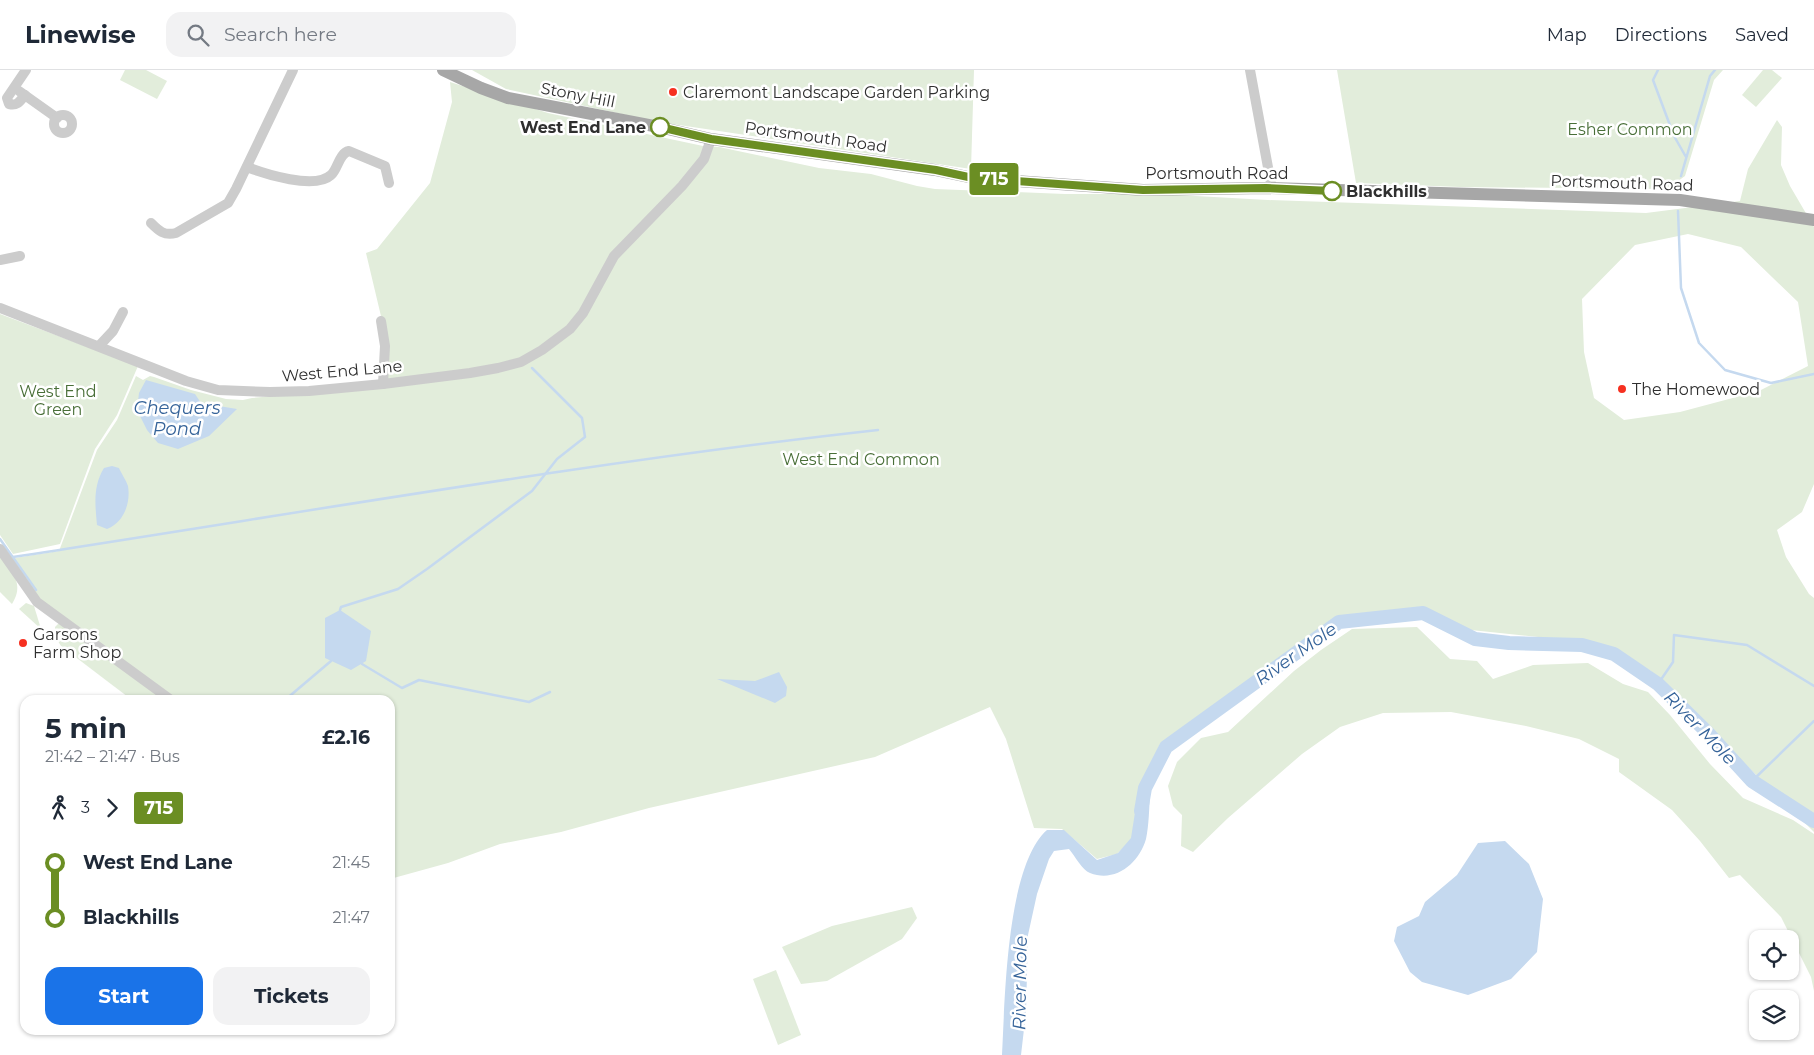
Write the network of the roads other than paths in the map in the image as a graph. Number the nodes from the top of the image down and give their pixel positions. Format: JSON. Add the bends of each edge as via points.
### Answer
{"nodes":[{"id":1,"x":26,"y":70,"type":"edge"},
{"id":2,"x":294,"y":70,"type":"edge"},
{"id":3,"x":443,"y":70,"type":"edge"},
{"id":4,"x":1250,"y":70,"type":"edge"},
{"id":5,"x":17,"y":84,"type":"junction"},
{"id":6,"x":25,"y":95,"type":"junction"},
{"id":7,"x":57,"y":118,"type":"dead end"},
{"id":8,"x":711,"y":139,"type":"junction"},
{"id":9,"x":247,"y":167,"type":"junction"},
{"id":10,"x":389,"y":183,"type":"dead end"},
{"id":11,"x":1272,"y":188,"type":"junction"},
{"id":12,"x":1814,"y":220,"type":"edge"},
{"id":13,"x":151,"y":223,"type":"dead end"},
{"id":14,"x":20,"y":256,"type":"dead end"},
{"id":15,"x":0,"y":260,"type":"edge"},
{"id":16,"x":0,"y":308,"type":"edge"},
{"id":17,"x":122,"y":312,"type":"dead end"},
{"id":18,"x":380,"y":321,"type":"dead end"},
{"id":19,"x":99,"y":346,"type":"junction"},
{"id":20,"x":383,"y":384,"type":"junction"},
{"id":21,"x":0,"y":549,"type":"edge"},
{"id":22,"x":165,"y":695,"type":"edge"}],
"edges":[{"from":1,"to":5,"type":"street"},
{"from":2,"to":9,"type":"street"},
{"from":3,"to":8,"type":"main road","name":"Stony Hill","via":[[508,98]]},
{"from":4,"to":11,"type":"street"},
{"from":5,"to":6,"type":"street"},
{"from":5,"to":6,"type":"street","via":[[7,98],[9,104],[18,104]]},
{"from":6,"to":7,"type":"street"},
{"from":8,"to":11,"type":"main road","name":"Portsmouth Road","via":[[973,178],[1143,190]]},
{"from":8,"to":20,"type":"street","name":"West End Lane","via":[[704,159],[682,186],[614,256],[584,313],[570,329],[542,350],[520,362],[470,374]]},
{"from":9,"to":10,"type":"street","via":[[290,180],[325,179],[332,175],[346,151],[385,166]]},
{"from":9,"to":13,"type":"street","via":[[228,203],[168,235]]},
{"from":11,"to":12,"type":"main road","name":"Portsmouth Road","via":[[1680,200]]},
{"from":14,"to":15,"type":"street"},
{"from":16,"to":19,"type":"street","name":"West End Lane"},
{"from":17,"to":19,"type":"street","via":[[113,331]]},
{"from":18,"to":20,"type":"street","via":[[385,346]]},
{"from":19,"to":20,"type":"street","name":"West End Lane","via":[[218,390],[270,392]]},
{"from":21,"to":22,"type":"street","via":[[37,602]]}]}
